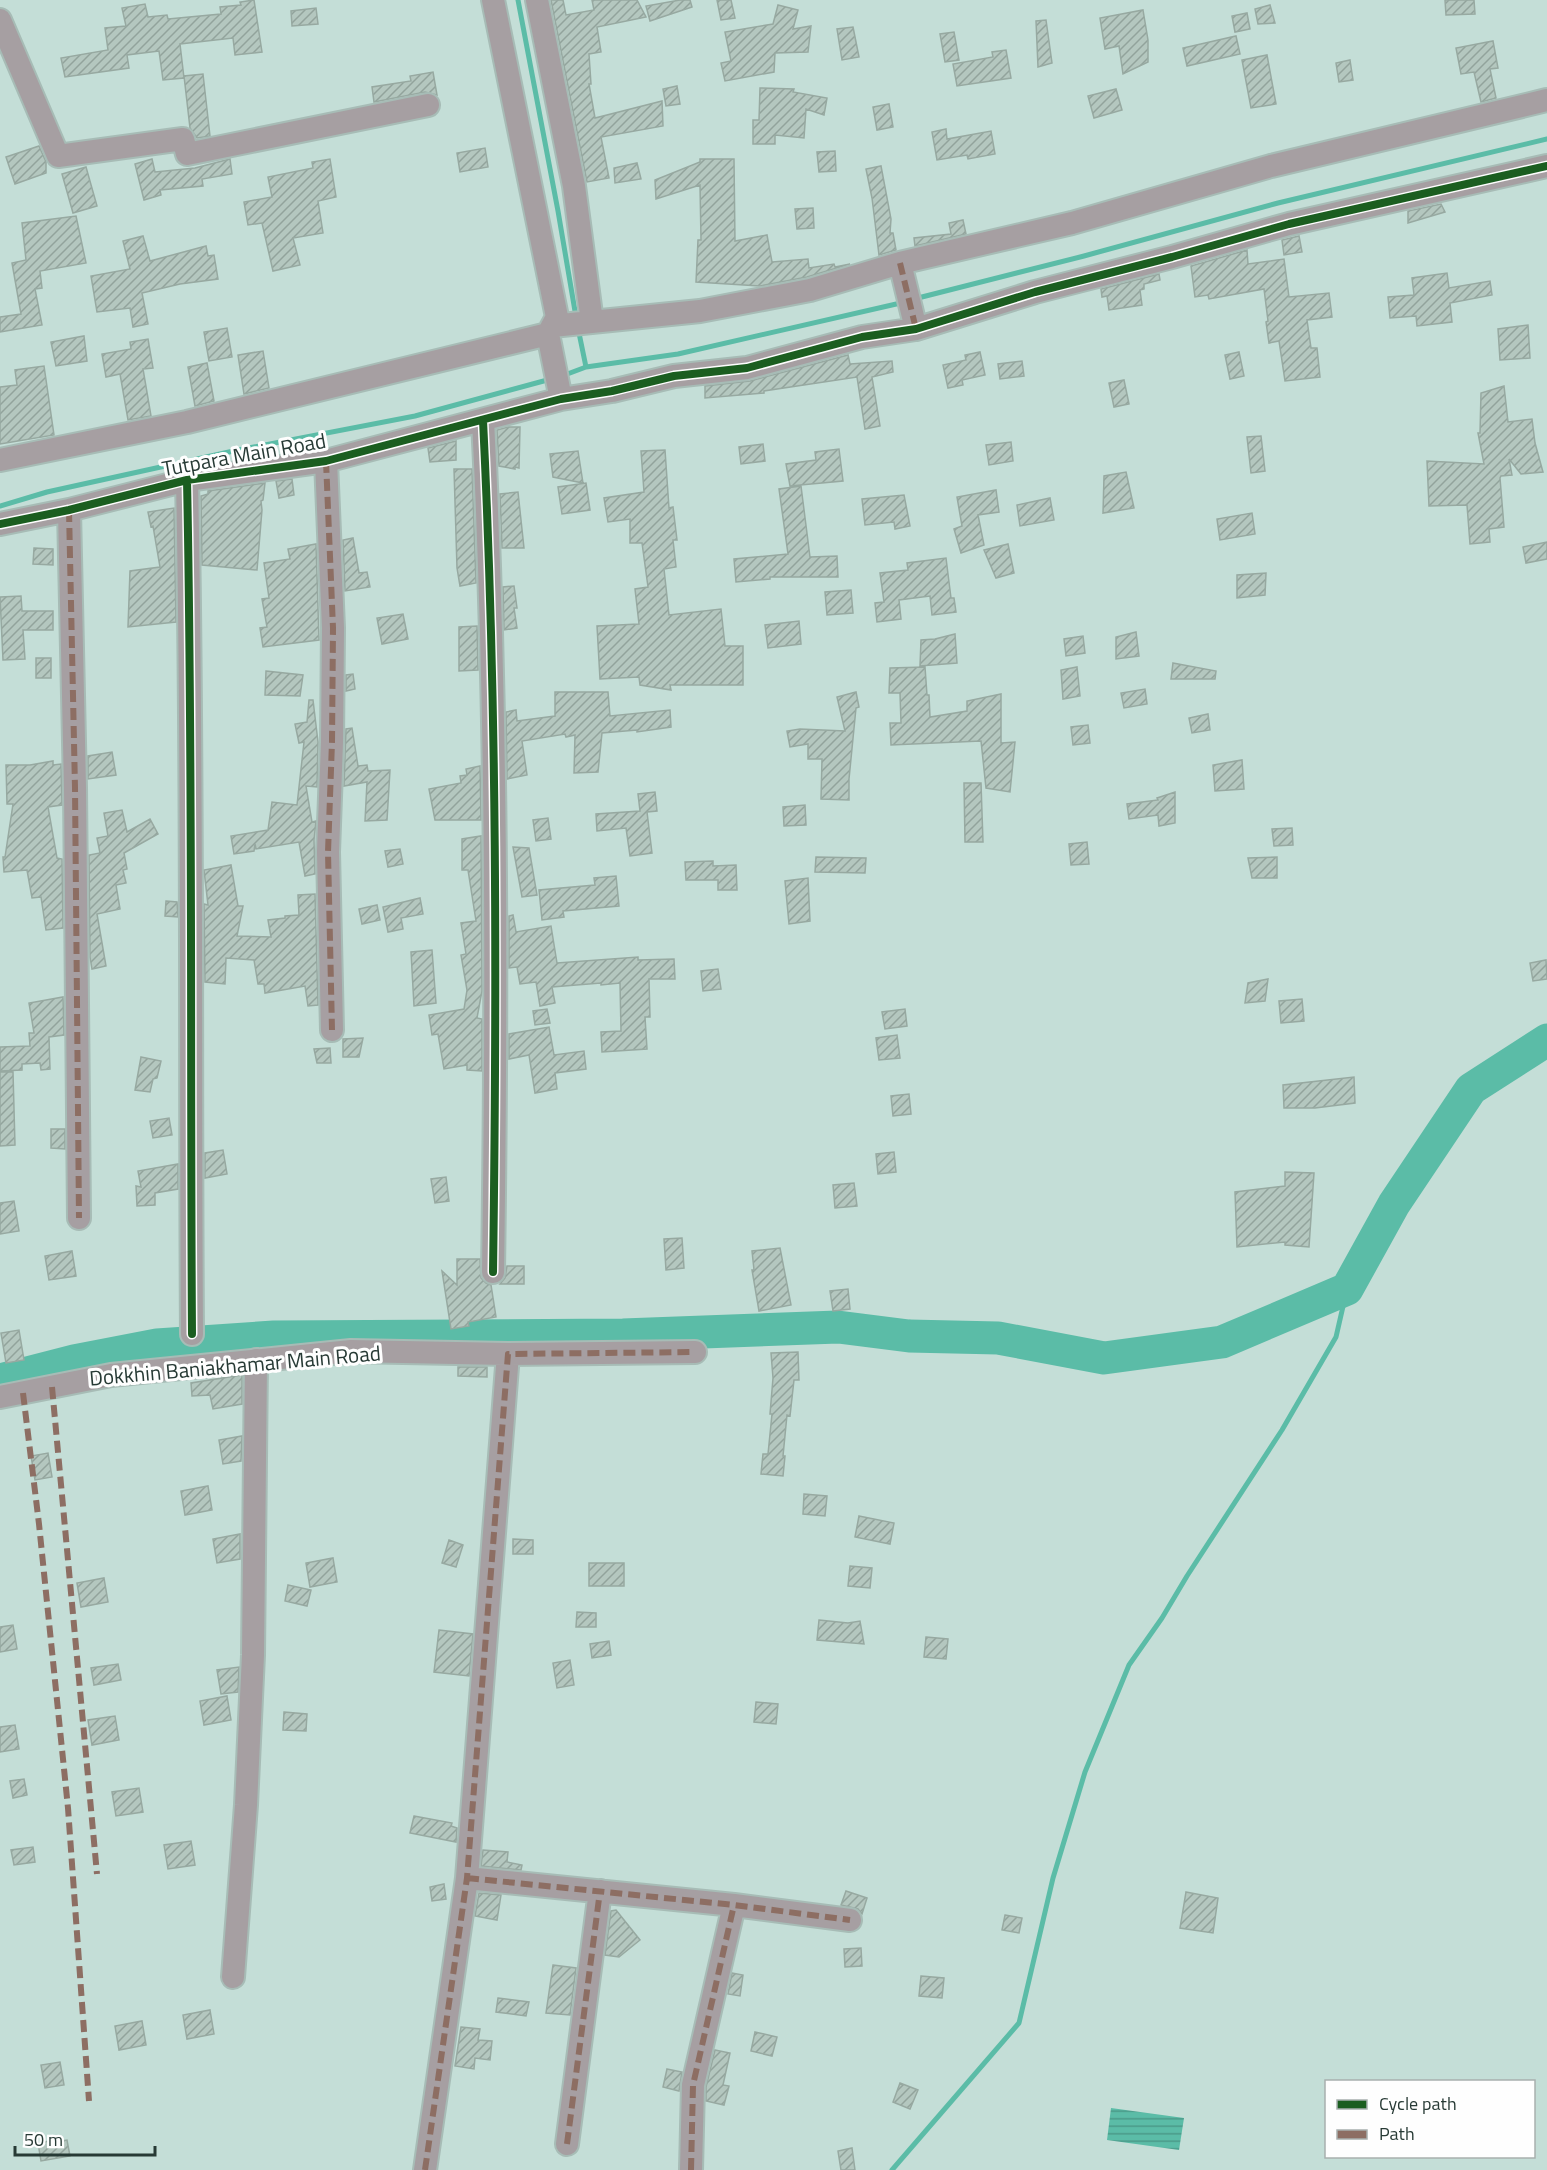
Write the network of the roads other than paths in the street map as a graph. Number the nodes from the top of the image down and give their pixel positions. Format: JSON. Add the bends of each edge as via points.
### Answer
{"nodes":[{"id":1,"x":492,"y":0,"type":"edge"},
{"id":2,"x":537,"y":0,"type":"edge"},
{"id":3,"x":0,"y":20,"type":"edge"},
{"id":4,"x":1547,"y":100,"type":"edge"},
{"id":5,"x":428,"y":105,"type":"dead end"},
{"id":6,"x":1547,"y":166,"type":"edge"},
{"id":7,"x":900,"y":263,"type":"junction"},
{"id":8,"x":592,"y":322,"type":"junction"},
{"id":9,"x":915,"y":329,"type":"junction"},
{"id":10,"x":550,"y":330,"type":"junction"},
{"id":11,"x":561,"y":399,"type":"junction"},
{"id":12,"x":483,"y":420,"type":"junction"},
{"id":13,"x":0,"y":460,"type":"edge"},
{"id":14,"x":326,"y":461,"type":"junction"},
{"id":15,"x":187,"y":480,"type":"junction"},
{"id":16,"x":69,"y":510,"type":"junction"},
{"id":17,"x":0,"y":524,"type":"edge"},
{"id":18,"x":332,"y":1030,"type":"dead end"},
{"id":19,"x":79,"y":1218,"type":"dead end"},
{"id":20,"x":493,"y":1272,"type":"dead end"},
{"id":21,"x":192,"y":1334,"type":"dead end"},
{"id":22,"x":695,"y":1352,"type":"dead end"},
{"id":23,"x":508,"y":1354,"type":"junction"},
{"id":24,"x":256,"y":1360,"type":"junction"},
{"id":25,"x":0,"y":1397,"type":"edge"},
{"id":26,"x":467,"y":1878,"type":"junction"},
{"id":27,"x":600,"y":1891,"type":"junction"},
{"id":28,"x":734,"y":1905,"type":"junction"},
{"id":29,"x":850,"y":1920,"type":"dead end"},
{"id":30,"x":233,"y":1977,"type":"dead end"},
{"id":31,"x":567,"y":2144,"type":"dead end"},
{"id":32,"x":425,"y":2170,"type":"edge"},
{"id":33,"x":691,"y":2170,"type":"edge"}],
"edges":[{"from":1,"to":10,"type":"street","via":[[557,317]]},
{"from":2,"to":8,"type":"street","via":[[574,186]]},
{"from":3,"to":5,"type":"street","via":[[58,156],[183,139],[187,154]]},
{"from":4,"to":7,"type":"street","via":[[1271,166],[1072,223]]},
{"from":6,"to":9,"type":"street","name":"Tutpara Main Road","via":[[1289,224],[1035,292]]},
{"from":7,"to":8,"type":"street","via":[[810,290],[700,311]]},
{"from":7,"to":9,"type":"street"},
{"from":8,"to":10,"type":"street"},
{"from":9,"to":11,"type":"street","name":"Tutpara Main Road","via":[[862,337],[747,368],[674,376]]},
{"from":10,"to":11,"type":"street"},
{"from":10,"to":13,"type":"street","via":[[187,422]]},
{"from":11,"to":12,"type":"street","name":"Tutpara Main Road"},
{"from":12,"to":14,"type":"street","name":"Tutpara Main Road"},
{"from":12,"to":20,"type":"street","via":[[491,573],[494,800]]},
{"from":14,"to":15,"type":"street","name":"Tutpara Main Road"},
{"from":14,"to":18,"type":"street","via":[[333,628],[328,852]]},
{"from":15,"to":16,"type":"street","name":"Tutpara Main Road"},
{"from":15,"to":21,"type":"street"},
{"from":16,"to":17,"type":"street","name":"Tutpara Main Road"},
{"from":16,"to":19,"type":"street"},
{"from":22,"to":23,"type":"street","name":"Dokkhin Baniakhamar Main Road"},
{"from":23,"to":24,"type":"street","name":"Dokkhin Baniakhamar Main Road","via":[[351,1351]]},
{"from":23,"to":26,"type":"street"},
{"from":24,"to":25,"type":"street","name":"Dokkhin Baniakhamar Main Road","via":[[111,1374]]},
{"from":24,"to":30,"type":"street","via":[[253,1655]]},
{"from":26,"to":27,"type":"street"},
{"from":26,"to":32,"type":"street"},
{"from":27,"to":28,"type":"street"},
{"from":27,"to":31,"type":"street"},
{"from":28,"to":29,"type":"street"},
{"from":28,"to":33,"type":"street","via":[[693,2085]]}]}
